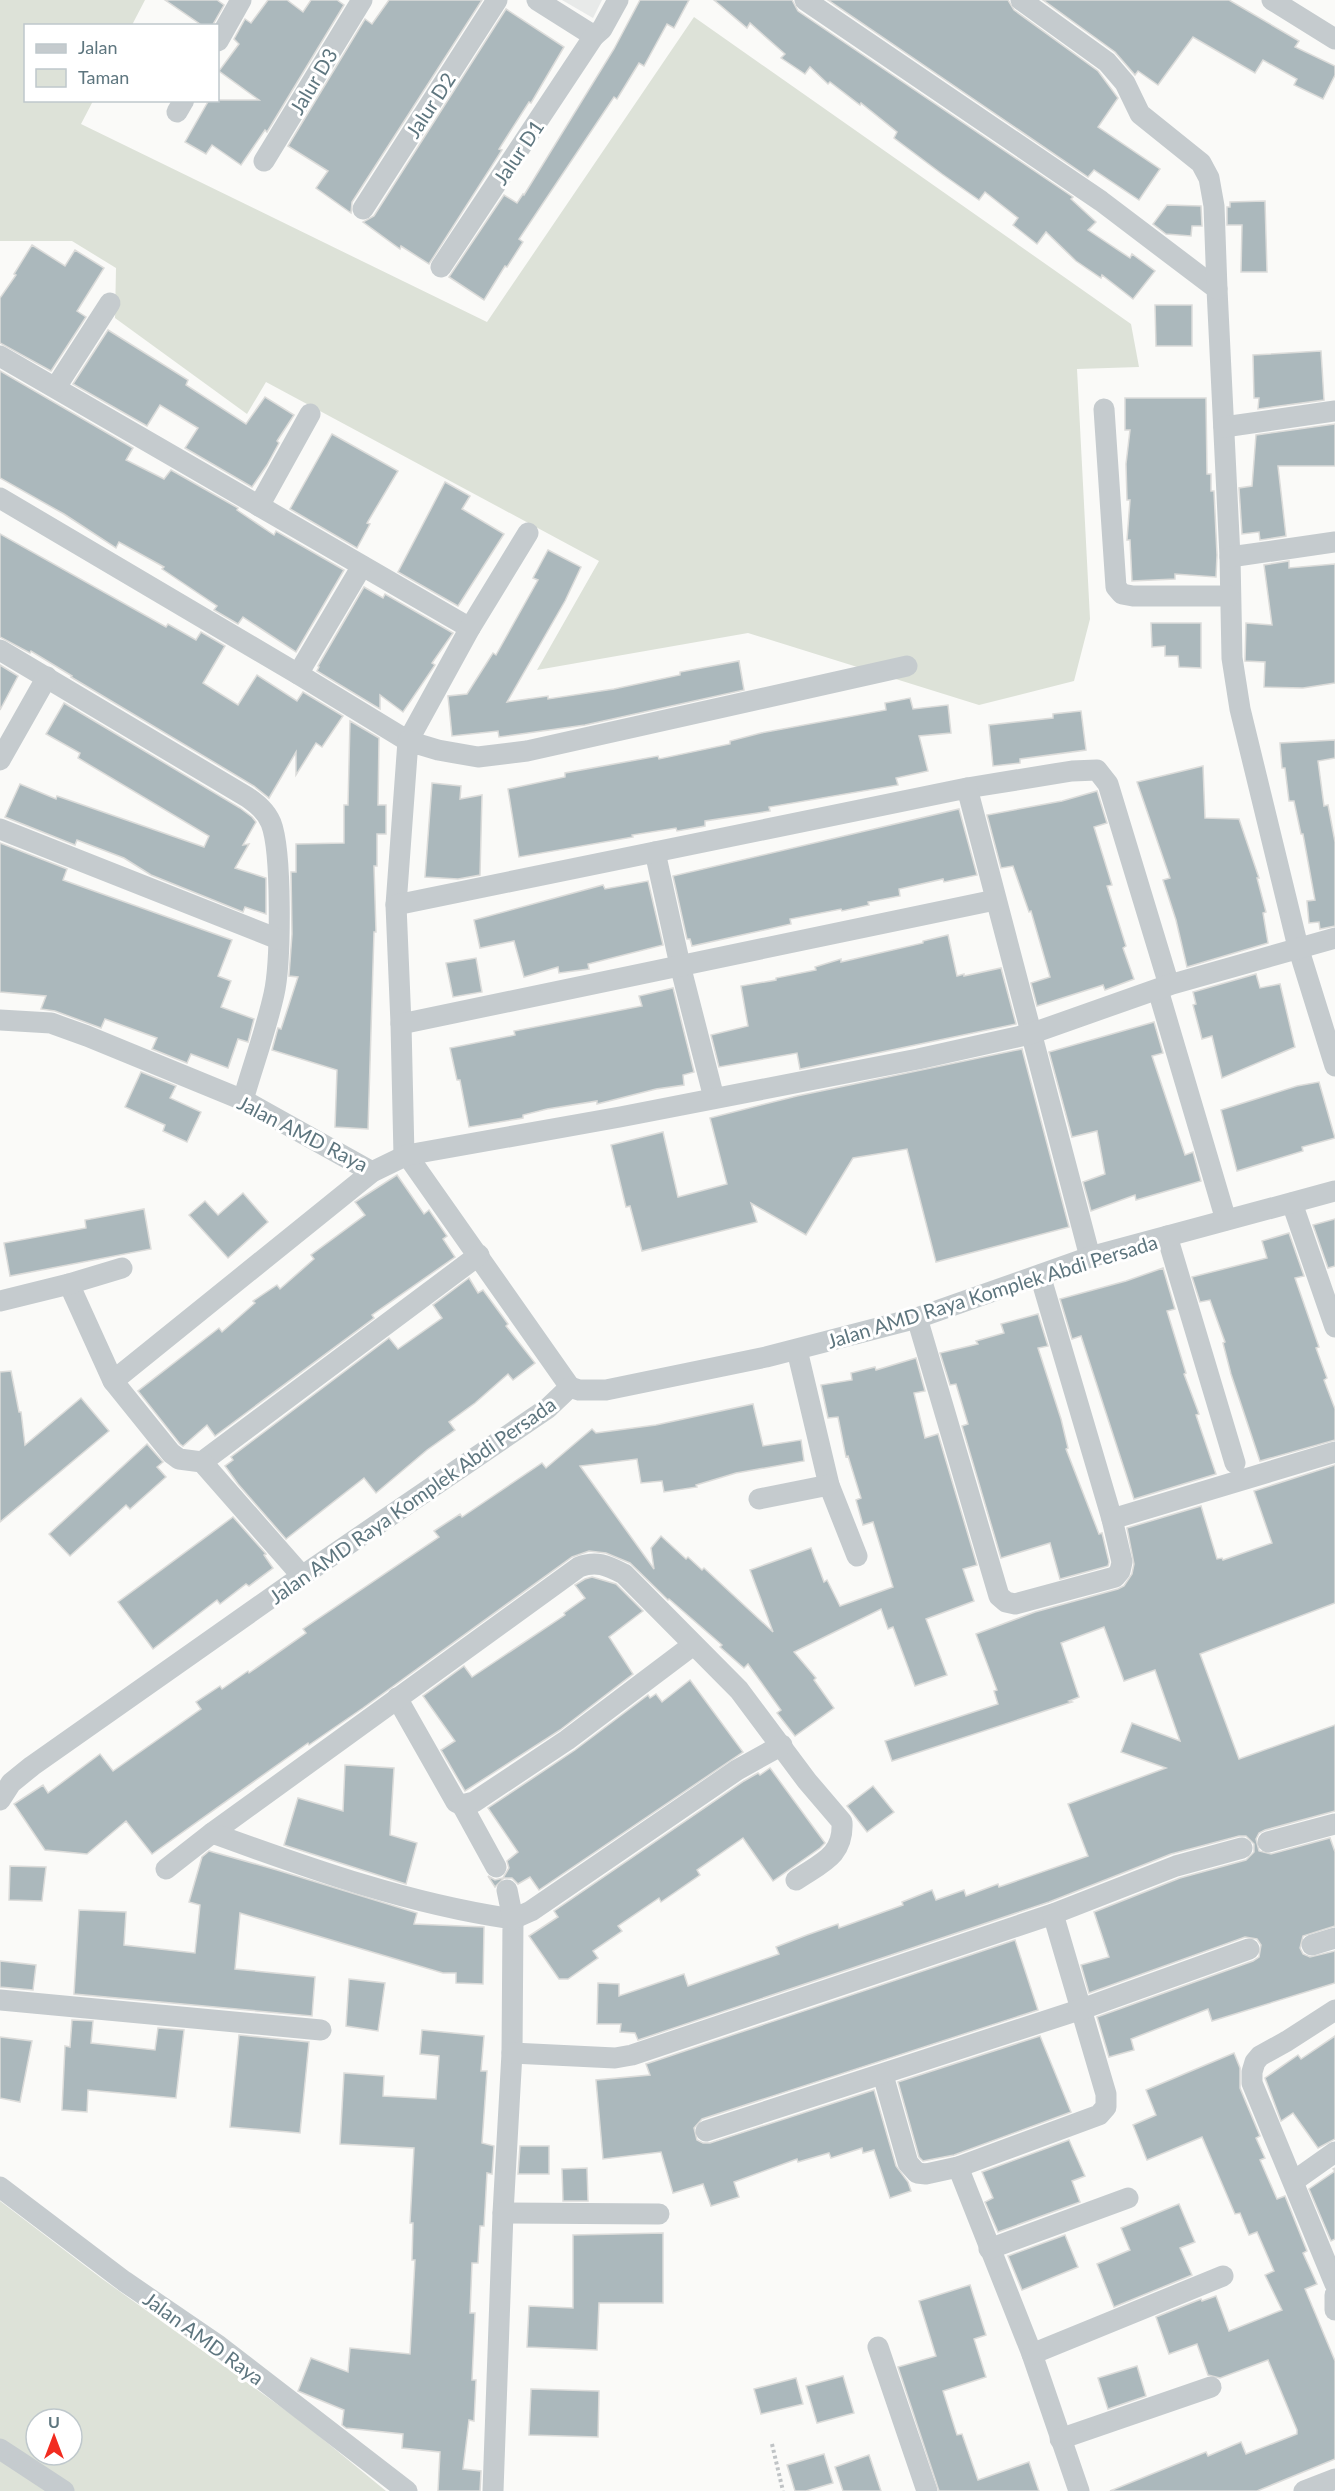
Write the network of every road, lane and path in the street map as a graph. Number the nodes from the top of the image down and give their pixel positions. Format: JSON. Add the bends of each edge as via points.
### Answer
{"nodes":[{"id":1,"x":241,"y":0,"type":"edge"},
{"id":2,"x":362,"y":0,"type":"edge"},
{"id":3,"x":497,"y":0,"type":"edge"},
{"id":4,"x":537,"y":0,"type":"edge"},
{"id":5,"x":618,"y":0,"type":"edge"},
{"id":6,"x":805,"y":0,"type":"edge"},
{"id":7,"x":1021,"y":0,"type":"edge"},
{"id":8,"x":1272,"y":0,"type":"edge"},
{"id":9,"x":594,"y":36,"type":"junction"},
{"id":10,"x":219,"y":39,"type":"edge"},
{"id":11,"x":1335,"y":39,"type":"edge"},
{"id":12,"x":264,"y":161,"type":"dead end"},
{"id":13,"x":363,"y":209,"type":"dead end"},
{"id":14,"x":441,"y":267,"type":"dead end"},
{"id":15,"x":1217,"y":289,"type":"junction"},
{"id":16,"x":110,"y":303,"type":"dead end"},
{"id":17,"x":0,"y":356,"type":"edge"},
{"id":18,"x":56,"y":387,"type":"junction"},
{"id":19,"x":1104,"y":409,"type":"dead end"},
{"id":20,"x":1335,"y":411,"type":"edge"},
{"id":21,"x":310,"y":414,"type":"dead end"},
{"id":22,"x":1224,"y":427,"type":"junction"},
{"id":23,"x":0,"y":498,"type":"edge"},
{"id":24,"x":259,"y":506,"type":"junction"},
{"id":25,"x":528,"y":533,"type":"dead end"},
{"id":26,"x":1335,"y":542,"type":"edge"},
{"id":27,"x":1230,"y":557,"type":"junction"},
{"id":28,"x":362,"y":566,"type":"junction"},
{"id":29,"x":1229,"y":596,"type":"junction"},
{"id":30,"x":470,"y":628,"type":"junction"},
{"id":31,"x":0,"y":650,"type":"edge"},
{"id":32,"x":907,"y":666,"type":"dead end"},
{"id":33,"x":298,"y":674,"type":"junction"},
{"id":34,"x":47,"y":677,"type":"junction"},
{"id":35,"x":408,"y":741,"type":"junction"},
{"id":36,"x":0,"y":760,"type":"edge"},
{"id":37,"x":968,"y":788,"type":"junction"},
{"id":38,"x":0,"y":829,"type":"edge"},
{"id":39,"x":655,"y":852,"type":"junction"},
{"id":40,"x":996,"y":900,"type":"junction"},
{"id":41,"x":396,"y":905,"type":"junction"},
{"id":42,"x":1335,"y":938,"type":"edge"},
{"id":43,"x":278,"y":939,"type":"junction"},
{"id":44,"x":1298,"y":947,"type":"junction"},
{"id":45,"x":680,"y":965,"type":"junction"},
{"id":46,"x":1164,"y":988,"type":"junction"},
{"id":47,"x":0,"y":1020,"type":"edge"},
{"id":48,"x":401,"y":1024,"type":"junction"},
{"id":49,"x":1030,"y":1034,"type":"junction"},
{"id":50,"x":1335,"y":1066,"type":"edge"},
{"id":51,"x":714,"y":1098,"type":"junction"},
{"id":52,"x":243,"y":1100,"type":"junction"},
{"id":53,"x":405,"y":1156,"type":"junction"},
{"id":54,"x":372,"y":1172,"type":"junction"},
{"id":55,"x":1335,"y":1191,"type":"edge"},
{"id":56,"x":1292,"y":1203,"type":"junction"},
{"id":57,"x":1226,"y":1220,"type":"junction"},
{"id":58,"x":1167,"y":1236,"type":"junction"},
{"id":59,"x":478,"y":1255,"type":"junction"},
{"id":60,"x":1090,"y":1257,"type":"junction"},
{"id":61,"x":122,"y":1268,"type":"dead end"},
{"id":62,"x":1040,"y":1275,"type":"junction"},
{"id":63,"x":69,"y":1284,"type":"junction"},
{"id":64,"x":0,"y":1301,"type":"edge"},
{"id":65,"x":917,"y":1318,"type":"junction"},
{"id":66,"x":1335,"y":1326,"type":"edge"},
{"id":67,"x":797,"y":1350,"type":"junction"},
{"id":68,"x":113,"y":1381,"type":"junction"},
{"id":69,"x":570,"y":1387,"type":"junction"},
{"id":70,"x":1335,"y":1452,"type":"edge"},
{"id":71,"x":202,"y":1462,"type":"junction"},
{"id":72,"x":1235,"y":1463,"type":"dead end"},
{"id":73,"x":829,"y":1485,"type":"junction"},
{"id":74,"x":759,"y":1499,"type":"dead end"},
{"id":75,"x":1112,"y":1519,"type":"junction"},
{"id":76,"x":857,"y":1556,"type":"dead end"},
{"id":77,"x":302,"y":1576,"type":"junction"},
{"id":78,"x":693,"y":1645,"type":"junction"},
{"id":79,"x":397,"y":1698,"type":"junction"},
{"id":80,"x":782,"y":1745,"type":"junction"},
{"id":81,"x":0,"y":1800,"type":"edge"},
{"id":82,"x":462,"y":1805,"type":"junction"},
{"id":83,"x":1335,"y":1824,"type":"edge"},
{"id":84,"x":212,"y":1833,"type":"junction"},
{"id":85,"x":1268,"y":1842,"type":"dead end"},
{"id":86,"x":1242,"y":1848,"type":"dead end"},
{"id":87,"x":496,"y":1867,"type":"dead end"},
{"id":88,"x":166,"y":1869,"type":"dead end"},
{"id":89,"x":796,"y":1880,"type":"dead end"},
{"id":90,"x":507,"y":1890,"type":"dead end"},
{"id":91,"x":1053,"y":1914,"type":"junction"},
{"id":92,"x":513,"y":1919,"type":"junction"},
{"id":93,"x":1335,"y":1938,"type":"edge"},
{"id":94,"x":1312,"y":1945,"type":"dead end"},
{"id":95,"x":1250,"y":1949,"type":"dead end"},
{"id":96,"x":0,"y":2000,"type":"edge"},
{"id":97,"x":1082,"y":2009,"type":"junction"},
{"id":98,"x":1335,"y":2010,"type":"edge"},
{"id":99,"x":321,"y":2030,"type":"dead end"},
{"id":100,"x":512,"y":2053,"type":"junction"},
{"id":101,"x":883,"y":2075,"type":"junction"},
{"id":102,"x":706,"y":2132,"type":"dead end"},
{"id":103,"x":1335,"y":2152,"type":"edge"},
{"id":104,"x":958,"y":2167,"type":"junction"},
{"id":105,"x":1294,"y":2181,"type":"junction"},
{"id":106,"x":0,"y":2187,"type":"edge"},
{"id":107,"x":1128,"y":2198,"type":"dead end"},
{"id":108,"x":503,"y":2213,"type":"junction"},
{"id":109,"x":659,"y":2214,"type":"dead end"},
{"id":110,"x":989,"y":2249,"type":"junction"},
{"id":111,"x":1223,"y":2276,"type":"dead end"},
{"id":112,"x":1335,"y":2284,"type":"edge"},
{"id":113,"x":1335,"y":2295,"type":"edge"},
{"id":114,"x":1335,"y":2310,"type":"edge"},
{"id":115,"x":878,"y":2347,"type":"dead end"},
{"id":116,"x":1032,"y":2354,"type":"junction"},
{"id":117,"x":1211,"y":2387,"type":"dead end"},
{"id":118,"x":1060,"y":2439,"type":"junction"},
{"id":119,"x":772,"y":2444,"type":"dead end"},
{"id":120,"x":0,"y":2449,"type":"edge"},
{"id":121,"x":1335,"y":2479,"type":"edge"},
{"id":122,"x":64,"y":2491,"type":"edge"},
{"id":123,"x":407,"y":2491,"type":"edge"},
{"id":124,"x":494,"y":2491,"type":"edge"},
{"id":125,"x":783,"y":2491,"type":"edge"},
{"id":126,"x":927,"y":2491,"type":"edge"},
{"id":127,"x":1080,"y":2491,"type":"edge"},
{"id":128,"x":1304,"y":2491,"type":"edge"}],
"edges":[{"from":1,"to":10,"type":"street"},
{"from":2,"to":12,"type":"street","name":"Jalur D3"},
{"from":3,"to":13,"type":"street","name":"Jalur D2"},
{"from":4,"to":9,"type":"street"},
{"from":5,"to":9,"type":"street","name":"Jalur D1"},
{"from":6,"to":15,"type":"street","via":[[1101,201]]},
{"from":7,"to":15,"type":"street","via":[[1107,62],[1125,82],[1140,114],[1201,163],[1209,178],[1214,206]]},
{"from":8,"to":11,"type":"street"},
{"from":9,"to":14,"type":"street","name":"Jalur D1"},
{"from":15,"to":22,"type":"street"},
{"from":16,"to":18,"type":"street"},
{"from":17,"to":18,"type":"street"},
{"from":18,"to":24,"type":"street"},
{"from":19,"to":29,"type":"street","via":[[1116,587],[1122,594],[1133,596]]},
{"from":20,"to":22,"type":"street"},
{"from":21,"to":24,"type":"street"},
{"from":22,"to":27,"type":"street"},
{"from":23,"to":33,"type":"street"},
{"from":24,"to":28,"type":"street"},
{"from":25,"to":30,"type":"street"},
{"from":26,"to":27,"type":"street"},
{"from":27,"to":29,"type":"street"},
{"from":28,"to":30,"type":"street"},
{"from":28,"to":33,"type":"street"},
{"from":29,"to":44,"type":"street","via":[[1232,658],[1240,709]]},
{"from":30,"to":35,"type":"street"},
{"from":31,"to":34,"type":"street"},
{"from":32,"to":35,"type":"street","via":[[527,751],[478,757]]},
{"from":33,"to":35,"type":"street"},
{"from":34,"to":36,"type":"street"},
{"from":34,"to":43,"type":"street","via":[[262,807],[275,837]]},
{"from":35,"to":41,"type":"street"},
{"from":37,"to":39,"type":"street"},
{"from":37,"to":40,"type":"street"},
{"from":37,"to":46,"type":"street","via":[[1097,770],[1108,784]]},
{"from":38,"to":43,"type":"street"},
{"from":39,"to":41,"type":"street"},
{"from":39,"to":45,"type":"street"},
{"from":40,"to":45,"type":"street"},
{"from":40,"to":49,"type":"street"},
{"from":41,"to":48,"type":"street"},
{"from":42,"to":44,"type":"street","name":"Jalan AMD Raya"},
{"from":43,"to":52,"type":"street","via":[[274,992]]},
{"from":44,"to":46,"type":"street","name":"Jalan AMD Raya"},
{"from":44,"to":50,"type":"street"},
{"from":45,"to":48,"type":"street"},
{"from":45,"to":51,"type":"street"},
{"from":46,"to":49,"type":"street","name":"Jalan AMD Raya"},
{"from":46,"to":57,"type":"street"},
{"from":47,"to":52,"type":"street","name":"Jalan AMD Raya","via":[[51,1023]]},
{"from":48,"to":53,"type":"street"},
{"from":49,"to":51,"type":"street","name":"Jalan AMD Raya"},
{"from":49,"to":60,"type":"street"},
{"from":51,"to":53,"type":"street","name":"Jalan AMD Raya"},
{"from":52,"to":54,"type":"street","name":"Jalan AMD Raya"},
{"from":53,"to":54,"type":"street","name":"Jalan AMD Raya"},
{"from":53,"to":59,"type":"street"},
{"from":54,"to":68,"type":"street"},
{"from":55,"to":56,"type":"street","name":"Jalan AMD Raya Komplek Abdi Persada"},
{"from":56,"to":57,"type":"street","name":"Jalan AMD Raya Komplek Abdi Persada"},
{"from":56,"to":66,"type":"street"},
{"from":57,"to":58,"type":"street","name":"Jalan AMD Raya Komplek Abdi Persada"},
{"from":58,"to":60,"type":"street","name":"Jalan AMD Raya Komplek Abdi Persada"},
{"from":58,"to":72,"type":"street"},
{"from":59,"to":69,"type":"street"},
{"from":59,"to":71,"type":"street"},
{"from":60,"to":62,"type":"street","name":"Jalan AMD Raya Komplek Abdi Persada"},
{"from":61,"to":63,"type":"street"},
{"from":62,"to":65,"type":"street","name":"Jalan AMD Raya Komplek Abdi Persada"},
{"from":62,"to":75,"type":"street"},
{"from":63,"to":64,"type":"street"},
{"from":63,"to":68,"type":"street"},
{"from":65,"to":67,"type":"street","name":"Jalan AMD Raya Komplek Abdi Persada"},
{"from":65,"to":75,"type":"street","via":[[999,1596],[1014,1604],[1114,1576],[1122,1562]]},
{"from":67,"to":69,"type":"street","name":"Jalan AMD Raya Komplek Abdi Persada","via":[[606,1390]]},
{"from":67,"to":73,"type":"street"},
{"from":68,"to":71,"type":"street","via":[[171,1453],[179,1459]]},
{"from":69,"to":77,"type":"street","name":"Jalan AMD Raya Komplek Abdi Persada","via":[[548,1408]]},
{"from":70,"to":75,"type":"street"},
{"from":71,"to":77,"type":"street"},
{"from":73,"to":74,"type":"street"},
{"from":73,"to":76,"type":"street"},
{"from":77,"to":81,"type":"street","name":"Jalan AMD Raya Komplek Abdi Persada","via":[[11,1783]]},
{"from":78,"to":79,"type":"street","via":[[624,1574],[604,1564],[590,1563],[579,1567]]},
{"from":78,"to":80,"type":"street","via":[[739,1690]]},
{"from":78,"to":82,"type":"street","via":[[567,1740],[474,1802]]},
{"from":79,"to":82,"type":"street","via":[[456,1802]]},
{"from":79,"to":84,"type":"street"},
{"from":80,"to":89,"type":"street","via":[[843,1822],[837,1851]]},
{"from":80,"to":92,"type":"street","via":[[737,1770],[531,1911]]},
{"from":82,"to":87,"type":"street"},
{"from":83,"to":85,"type":"street"},
{"from":84,"to":88,"type":"street"},
{"from":84,"to":92,"type":"street","via":[[410,1899]]},
{"from":86,"to":91,"type":"street","via":[[1176,1866]]},
{"from":90,"to":92,"type":"street"},
{"from":91,"to":97,"type":"street"},
{"from":91,"to":100,"type":"street","via":[[632,2055],[615,2058]]},
{"from":92,"to":100,"type":"street"},
{"from":93,"to":94,"type":"street"},
{"from":95,"to":97,"type":"street"},
{"from":96,"to":99,"type":"street"},
{"from":97,"to":101,"type":"street"},
{"from":97,"to":104,"type":"street","via":[[1106,2094],[1106,2107],[1099,2115]]},
{"from":98,"to":105,"type":"street","via":[[1260,2056],[1252,2072],[1252,2083]]},
{"from":100,"to":108,"type":"street"},
{"from":101,"to":102,"type":"street"},
{"from":101,"to":104,"type":"street","via":[[911,2168],[926,2174]]},
{"from":103,"to":105,"type":"street"},
{"from":104,"to":110,"type":"street"},
{"from":105,"to":112,"type":"street"},
{"from":106,"to":123,"type":"street","name":"Jalan AMD Raya","via":[[124,2281],[219,2346]]},
{"from":107,"to":110,"type":"street"},
{"from":108,"to":109,"type":"street"},
{"from":108,"to":124,"type":"street"},
{"from":110,"to":116,"type":"street"},
{"from":111,"to":116,"type":"street"},
{"from":113,"to":114,"type":"street"},
{"from":115,"to":126,"type":"street"},
{"from":116,"to":118,"type":"street"},
{"from":117,"to":118,"type":"street"},
{"from":118,"to":127,"type":"street"},
{"from":119,"to":125,"type":"path"},
{"from":120,"to":122,"type":"street"},
{"from":121,"to":128,"type":"street"}]}
